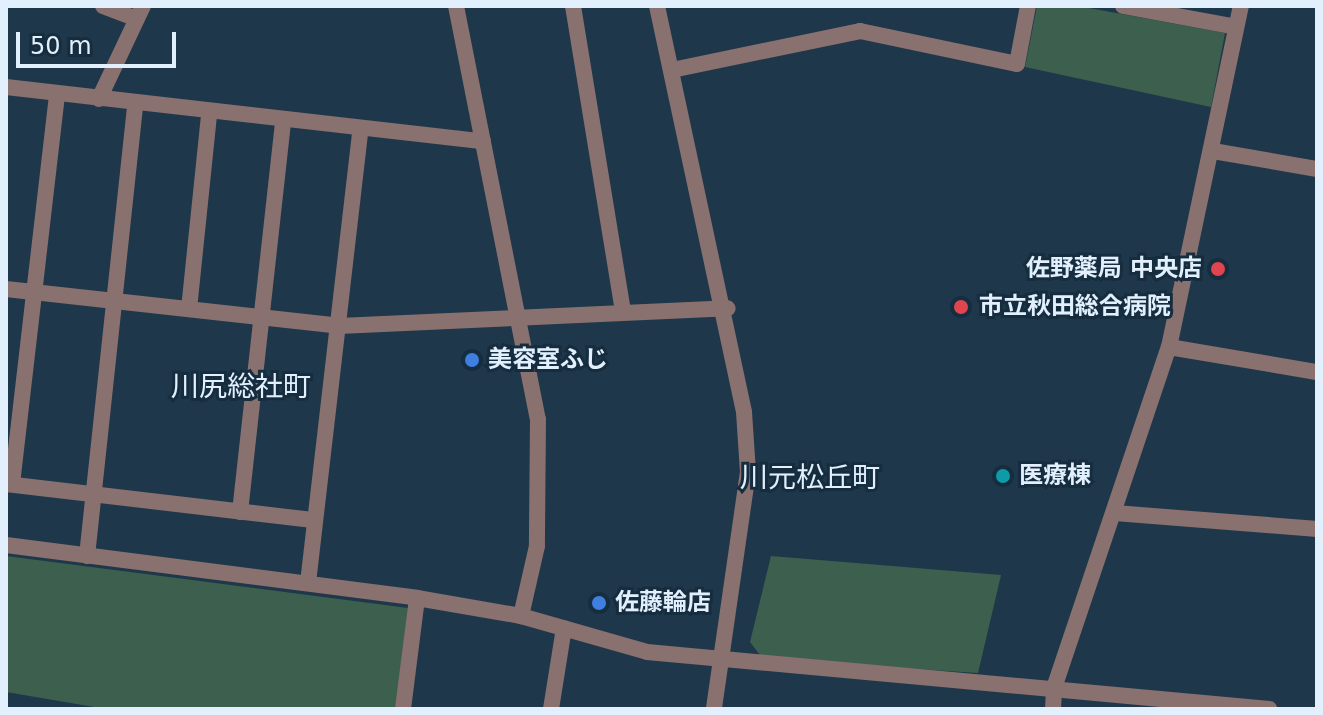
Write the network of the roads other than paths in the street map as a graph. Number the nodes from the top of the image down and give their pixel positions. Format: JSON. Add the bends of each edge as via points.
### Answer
{"nodes":[{"id":1,"x":103,"y":6,"type":"edge"},
{"id":2,"x":456,"y":6,"type":"edge"},
{"id":3,"x":573,"y":6,"type":"edge"},
{"id":4,"x":657,"y":6,"type":"edge"},
{"id":5,"x":1028,"y":6,"type":"edge"},
{"id":6,"x":1123,"y":6,"type":"edge"},
{"id":7,"x":1241,"y":6,"type":"edge"},
{"id":8,"x":140,"y":12,"type":"edge"},
{"id":9,"x":1236,"y":27,"type":"junction"},
{"id":10,"x":672,"y":70,"type":"junction"},
{"id":11,"x":6,"y":87,"type":"edge"},
{"id":12,"x":57,"y":94,"type":"junction"},
{"id":13,"x":99,"y":99,"type":"junction"},
{"id":14,"x":135,"y":105,"type":"junction"},
{"id":15,"x":209,"y":114,"type":"junction"},
{"id":16,"x":283,"y":122,"type":"junction"},
{"id":17,"x":360,"y":131,"type":"junction"},
{"id":18,"x":483,"y":141,"type":"junction"},
{"id":19,"x":1213,"y":151,"type":"junction"},
{"id":20,"x":1317,"y":169,"type":"edge"},
{"id":21,"x":6,"y":289,"type":"edge"},
{"id":22,"x":36,"y":292,"type":"junction"},
{"id":23,"x":111,"y":301,"type":"junction"},
{"id":24,"x":728,"y":308,"type":"junction"},
{"id":25,"x":189,"y":309,"type":"junction"},
{"id":26,"x":623,"y":312,"type":"junction"},
{"id":27,"x":520,"y":316,"type":"junction"},
{"id":28,"x":262,"y":318,"type":"junction"},
{"id":29,"x":339,"y":326,"type":"junction"},
{"id":30,"x":1169,"y":347,"type":"junction"},
{"id":31,"x":1317,"y":372,"type":"edge"},
{"id":32,"x":9,"y":484,"type":"edge"},
{"id":33,"x":91,"y":492,"type":"junction"},
{"id":34,"x":240,"y":512,"type":"junction"},
{"id":35,"x":1115,"y":513,"type":"junction"},
{"id":36,"x":313,"y":520,"type":"junction"},
{"id":37,"x":1317,"y":529,"type":"edge"},
{"id":38,"x":6,"y":545,"type":"edge"},
{"id":39,"x":87,"y":556,"type":"junction"},
{"id":40,"x":308,"y":583,"type":"junction"},
{"id":41,"x":417,"y":598,"type":"junction"},
{"id":42,"x":521,"y":616,"type":"junction"},
{"id":43,"x":564,"y":628,"type":"junction"},
{"id":44,"x":722,"y":661,"type":"junction"},
{"id":45,"x":1054,"y":688,"type":"junction"},
{"id":46,"x":403,"y":709,"type":"edge"},
{"id":47,"x":551,"y":709,"type":"edge"},
{"id":48,"x":714,"y":709,"type":"edge"},
{"id":49,"x":1053,"y":709,"type":"edge"},
{"id":50,"x":1269,"y":709,"type":"edge"}],
"edges":[{"from":1,"to":8,"type":"street"},
{"from":2,"to":18,"type":"street"},
{"from":3,"to":26,"type":"street"},
{"from":4,"to":10,"type":"street"},
{"from":5,"to":10,"type":"street","via":[[1017,64],[860,31]]},
{"from":6,"to":9,"type":"street"},
{"from":7,"to":9,"type":"street"},
{"from":8,"to":13,"type":"street"},
{"from":9,"to":19,"type":"street"},
{"from":10,"to":24,"type":"street"},
{"from":11,"to":12,"type":"street"},
{"from":12,"to":13,"type":"street"},
{"from":12,"to":22,"type":"street"},
{"from":13,"to":14,"type":"street"},
{"from":14,"to":15,"type":"street"},
{"from":14,"to":23,"type":"street"},
{"from":15,"to":16,"type":"street"},
{"from":15,"to":25,"type":"street"},
{"from":16,"to":17,"type":"street"},
{"from":16,"to":28,"type":"street"},
{"from":17,"to":18,"type":"street"},
{"from":17,"to":29,"type":"street"},
{"from":18,"to":27,"type":"street"},
{"from":19,"to":20,"type":"street"},
{"from":19,"to":30,"type":"street"},
{"from":21,"to":22,"type":"street"},
{"from":22,"to":23,"type":"street"},
{"from":22,"to":32,"type":"street"},
{"from":23,"to":25,"type":"street"},
{"from":23,"to":33,"type":"street"},
{"from":24,"to":26,"type":"street"},
{"from":24,"to":44,"type":"street","via":[[748,472]]},
{"from":25,"to":28,"type":"street"},
{"from":26,"to":27,"type":"street"},
{"from":27,"to":29,"type":"street"},
{"from":27,"to":42,"type":"street","via":[[543,473],[537,546]]},
{"from":28,"to":29,"type":"street"},
{"from":28,"to":34,"type":"street"},
{"from":29,"to":36,"type":"street"},
{"from":30,"to":31,"type":"street"},
{"from":30,"to":35,"type":"street"},
{"from":32,"to":33,"type":"street"},
{"from":33,"to":34,"type":"street"},
{"from":33,"to":39,"type":"street"},
{"from":34,"to":36,"type":"street"},
{"from":35,"to":37,"type":"street"},
{"from":35,"to":45,"type":"street"},
{"from":36,"to":40,"type":"street"},
{"from":38,"to":39,"type":"street"},
{"from":39,"to":40,"type":"street"},
{"from":40,"to":41,"type":"street"},
{"from":41,"to":42,"type":"street"},
{"from":41,"to":46,"type":"street"},
{"from":42,"to":43,"type":"street"},
{"from":43,"to":44,"type":"street","via":[[647,652]]},
{"from":43,"to":47,"type":"street"},
{"from":44,"to":45,"type":"street"},
{"from":44,"to":48,"type":"street"},
{"from":45,"to":49,"type":"street"},
{"from":45,"to":50,"type":"street"}]}
